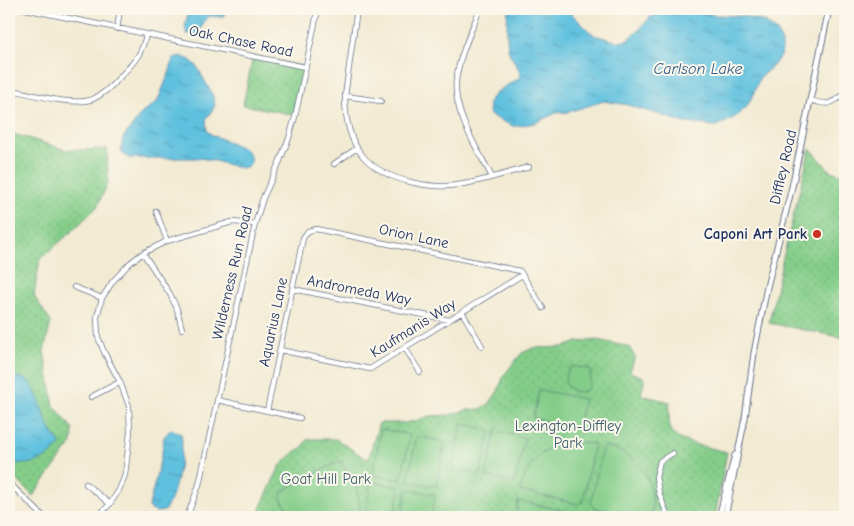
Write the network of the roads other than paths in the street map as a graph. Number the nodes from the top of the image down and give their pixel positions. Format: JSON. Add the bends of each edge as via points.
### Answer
{"nodes":[{"id":1,"x":25,"y":9,"type":"edge"},
{"id":2,"x":120,"y":9,"type":"edge"},
{"id":3,"x":318,"y":9,"type":"edge"},
{"id":4,"x":357,"y":9,"type":"edge"},
{"id":5,"x":480,"y":9,"type":"edge"},
{"id":6,"x":829,"y":9,"type":"edge"},
{"id":7,"x":116,"y":28,"type":"junction"},
{"id":8,"x":146,"y":35,"type":"junction"},
{"id":9,"x":305,"y":67,"type":"junction"},
{"id":10,"x":9,"y":89,"type":"edge"},
{"id":11,"x":845,"y":94,"type":"edge"},
{"id":12,"x":345,"y":96,"type":"junction"},
{"id":13,"x":810,"y":100,"type":"junction"},
{"id":14,"x":382,"y":101,"type":"dead end"},
{"id":15,"x":357,"y":148,"type":"junction"},
{"id":16,"x":334,"y":164,"type":"dead end"},
{"id":17,"x":529,"y":167,"type":"dead end"},
{"id":18,"x":492,"y":177,"type":"junction"},
{"id":19,"x":156,"y":211,"type":"dead end"},
{"id":20,"x":255,"y":224,"type":"junction"},
{"id":21,"x":304,"y":238,"type":"joint"},
{"id":22,"x":167,"y":241,"type":"junction"},
{"id":23,"x":143,"y":253,"type":"junction"},
{"id":24,"x":522,"y":274,"type":"junction"},
{"id":25,"x":74,"y":287,"type":"dead end"},
{"id":26,"x":293,"y":290,"type":"junction"},
{"id":27,"x":102,"y":298,"type":"junction"},
{"id":28,"x":543,"y":308,"type":"dead end"},
{"id":29,"x":462,"y":312,"type":"junction"},
{"id":30,"x":449,"y":320,"type":"junction"},
{"id":31,"x":182,"y":329,"type":"dead end"},
{"id":32,"x":482,"y":346,"type":"dead end"},
{"id":33,"x":405,"y":348,"type":"junction"},
{"id":34,"x":280,"y":350,"type":"junction"},
{"id":35,"x":420,"y":372,"type":"dead end"},
{"id":36,"x":120,"y":382,"type":"junction"},
{"id":37,"x":91,"y":397,"type":"dead end"},
{"id":38,"x":217,"y":400,"type":"junction"},
{"id":39,"x":267,"y":411,"type":"junction"},
{"id":40,"x":300,"y":418,"type":"dead end"},
{"id":41,"x":745,"y":418,"type":"junction"},
{"id":42,"x":673,"y":453,"type":"dead end"},
{"id":43,"x":9,"y":483,"type":"edge"},
{"id":44,"x":86,"y":484,"type":"dead end"},
{"id":45,"x":110,"y":504,"type":"junction"},
{"id":46,"x":44,"y":517,"type":"edge"},
{"id":47,"x":97,"y":517,"type":"edge"},
{"id":48,"x":187,"y":517,"type":"edge"},
{"id":49,"x":668,"y":517,"type":"edge"},
{"id":50,"x":719,"y":517,"type":"edge"},
{"id":51,"x":726,"y":517,"type":"edge"}],
"edges":[{"from":1,"to":7,"type":"street","name":"Oak Chase Road"},
{"from":2,"to":7,"type":"street"},
{"from":3,"to":9,"type":"street","name":"Wilderness Run Road"},
{"from":4,"to":12,"type":"street"},
{"from":5,"to":18,"type":"street","via":[[461,60],[456,82],[457,101],[461,117]]},
{"from":6,"to":13,"type":"main road","name":"Diffley Road"},
{"from":7,"to":8,"type":"street","name":"Oak Chase Road"},
{"from":8,"to":9,"type":"street","name":"Oak Chase Road"},
{"from":8,"to":10,"type":"street","via":[[136,60],[109,89],[93,99],[69,102]]},
{"from":9,"to":20,"type":"street","name":"Wilderness Run Road","via":[[289,138],[262,198]]},
{"from":11,"to":13,"type":"street","via":[[828,104]]},
{"from":12,"to":14,"type":"street"},
{"from":12,"to":15,"type":"street","via":[[347,124]]},
{"from":13,"to":41,"type":"main road","name":"Diffley Road","via":[[767,287]]},
{"from":15,"to":16,"type":"street"},
{"from":15,"to":18,"type":"street","via":[[378,170],[430,186],[458,185]]},
{"from":17,"to":18,"type":"street"},
{"from":19,"to":22,"type":"street"},
{"from":20,"to":22,"type":"street","via":[[232,222]]},
{"from":20,"to":38,"type":"street","name":"Wilderness Run Road"},
{"from":21,"to":24,"type":"street","name":"Orion Lane","via":[[308,231],[316,229],[520,271]]},
{"from":21,"to":26,"type":"street","name":"Aquarius Lane"},
{"from":22,"to":23,"type":"street"},
{"from":23,"to":27,"type":"street","via":[[114,280]]},
{"from":23,"to":31,"type":"street","via":[[170,294]]},
{"from":24,"to":28,"type":"street"},
{"from":24,"to":29,"type":"street","name":"Kaufmanis Way"},
{"from":25,"to":27,"type":"street"},
{"from":26,"to":30,"type":"street","name":"Andromeda Way"},
{"from":26,"to":34,"type":"street","name":"Aquarius Lane"},
{"from":27,"to":36,"type":"street","via":[[97,317],[98,337]]},
{"from":29,"to":30,"type":"street","name":"Kaufmanis Way"},
{"from":29,"to":32,"type":"street"},
{"from":30,"to":33,"type":"street","name":"Kaufmanis Way"},
{"from":33,"to":34,"type":"street","name":"Kaufmanis Way","via":[[370,369]]},
{"from":33,"to":35,"type":"street"},
{"from":34,"to":39,"type":"street","name":"Aquarius Lane"},
{"from":36,"to":37,"type":"street"},
{"from":36,"to":45,"type":"street","via":[[129,406],[130,432],[125,474]]},
{"from":38,"to":39,"type":"street"},
{"from":38,"to":48,"type":"street","name":"Wilderness Run Road","via":[[199,485]]},
{"from":39,"to":40,"type":"street"},
{"from":41,"to":50,"type":"main road","name":"Diffley Road"},
{"from":41,"to":51,"type":"main road","name":"Diffley Road"},
{"from":42,"to":49,"type":"street","via":[[660,461],[656,477]]},
{"from":43,"to":46,"type":"street"},
{"from":44,"to":45,"type":"street"},
{"from":45,"to":47,"type":"street"}]}
